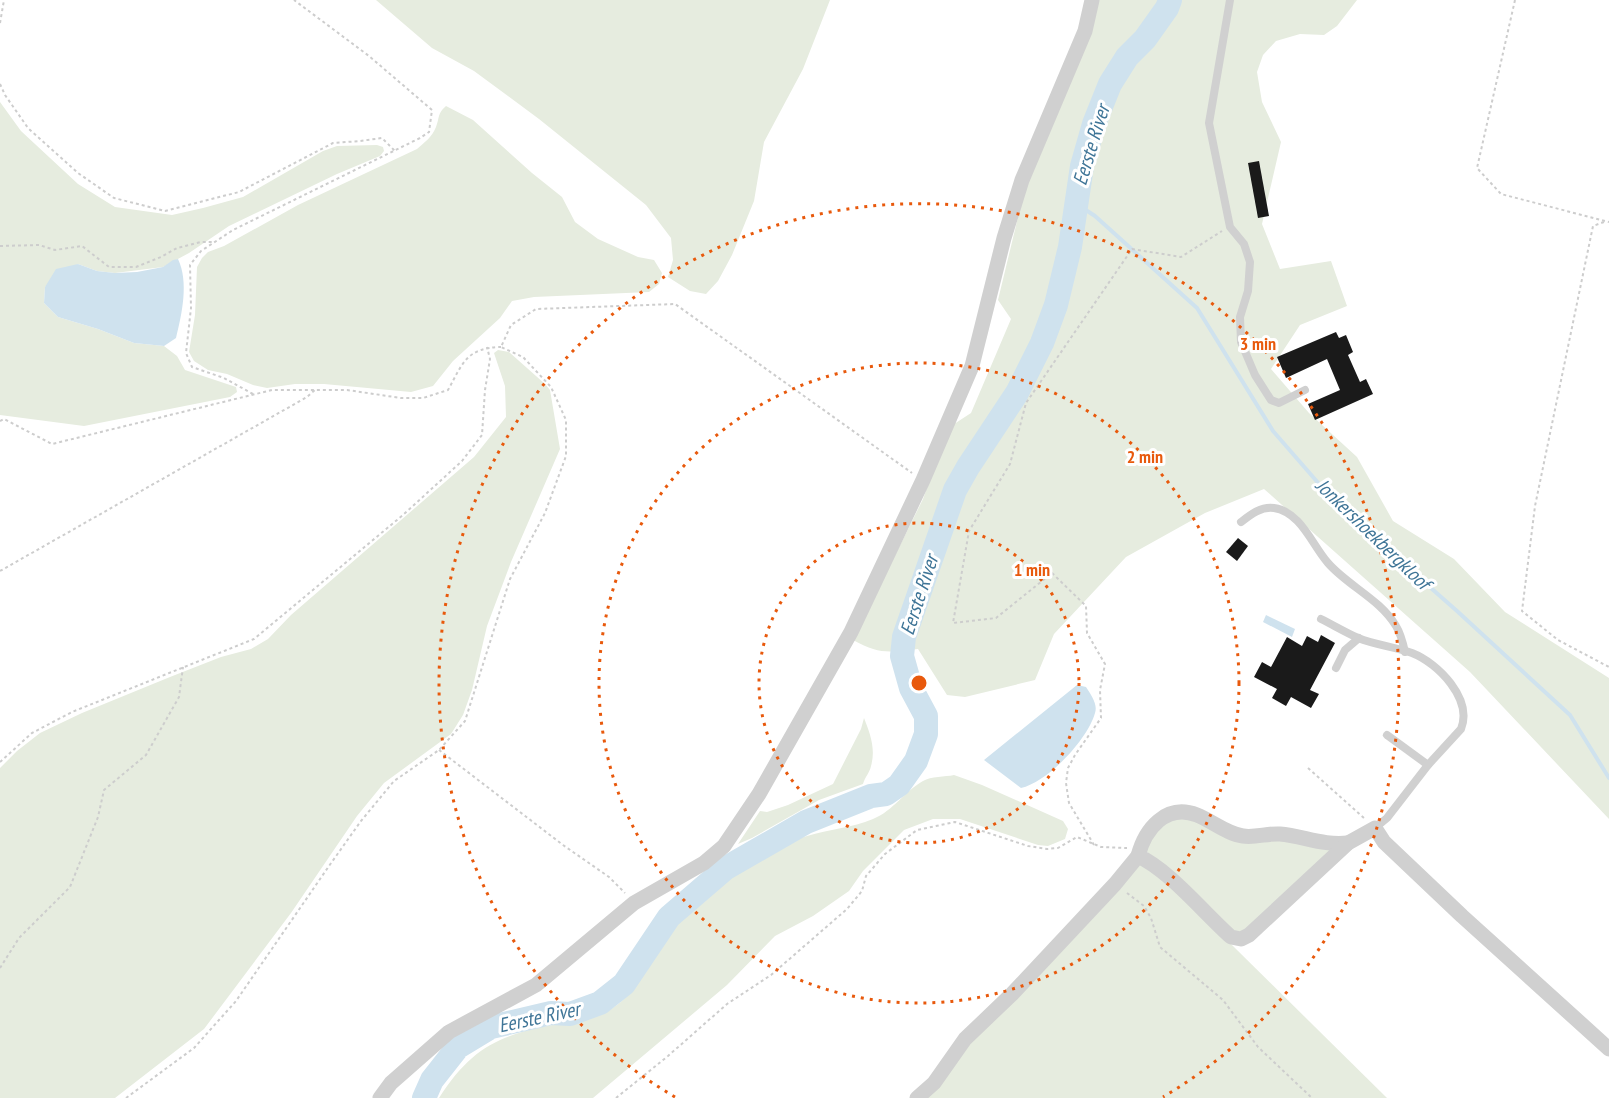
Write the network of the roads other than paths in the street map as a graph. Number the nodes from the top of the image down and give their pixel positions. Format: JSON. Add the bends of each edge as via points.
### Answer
{"nodes":[{"id":1,"x":1092,"y":0,"type":"edge"},
{"id":2,"x":1230,"y":0,"type":"edge"},
{"id":3,"x":1305,"y":390,"type":"dead end"},
{"id":4,"x":1241,"y":522,"type":"dead end"},
{"id":5,"x":1321,"y":619,"type":"dead end"},
{"id":6,"x":1359,"y":638,"type":"junction"},
{"id":7,"x":1405,"y":652,"type":"junction"},
{"id":8,"x":1336,"y":668,"type":"dead end"},
{"id":9,"x":1387,"y":735,"type":"dead end"},
{"id":10,"x":1428,"y":765,"type":"junction"},
{"id":11,"x":1375,"y":828,"type":"junction"},
{"id":12,"x":1348,"y":843,"type":"junction"},
{"id":13,"x":1139,"y":851,"type":"junction"},
{"id":14,"x":1609,"y":1049,"type":"edge"},
{"id":15,"x":380,"y":1098,"type":"edge"},
{"id":16,"x":917,"y":1098,"type":"edge"}],
"edges":[{"from":1,"to":15,"type":"street","via":[[1085,31],[1022,180],[972,366],[851,632],[741,822],[724,846],[704,863],[634,903],[546,978],[449,1032],[391,1083]]},
{"from":2,"to":3,"type":"lane","via":[[1209,123],[1230,227],[1244,244],[1250,262],[1248,291],[1240,317],[1241,342],[1271,399],[1279,402]]},
{"from":4,"to":7,"type":"lane","via":[[1258,510],[1274,508],[1288,513],[1336,572],[1396,625]]},
{"from":5,"to":6,"type":"lane"},
{"from":6,"to":7,"type":"lane"},
{"from":6,"to":8,"type":"lane","via":[[1345,650]]},
{"from":7,"to":10,"type":"lane","via":[[1444,675],[1458,695],[1463,712],[1461,729]]},
{"from":9,"to":10,"type":"lane"},
{"from":10,"to":11,"type":"lane"},
{"from":11,"to":12,"type":"street"},
{"from":11,"to":14,"type":"street","via":[[1384,842],[1462,916]]},
{"from":12,"to":13,"type":"street","via":[[1278,834],[1243,836],[1182,812],[1159,819]]},
{"from":12,"to":13,"type":"street","via":[[1250,935],[1241,939],[1231,937]]},
{"from":13,"to":16,"type":"street","via":[[1115,884],[965,1039],[934,1083]]}]}
